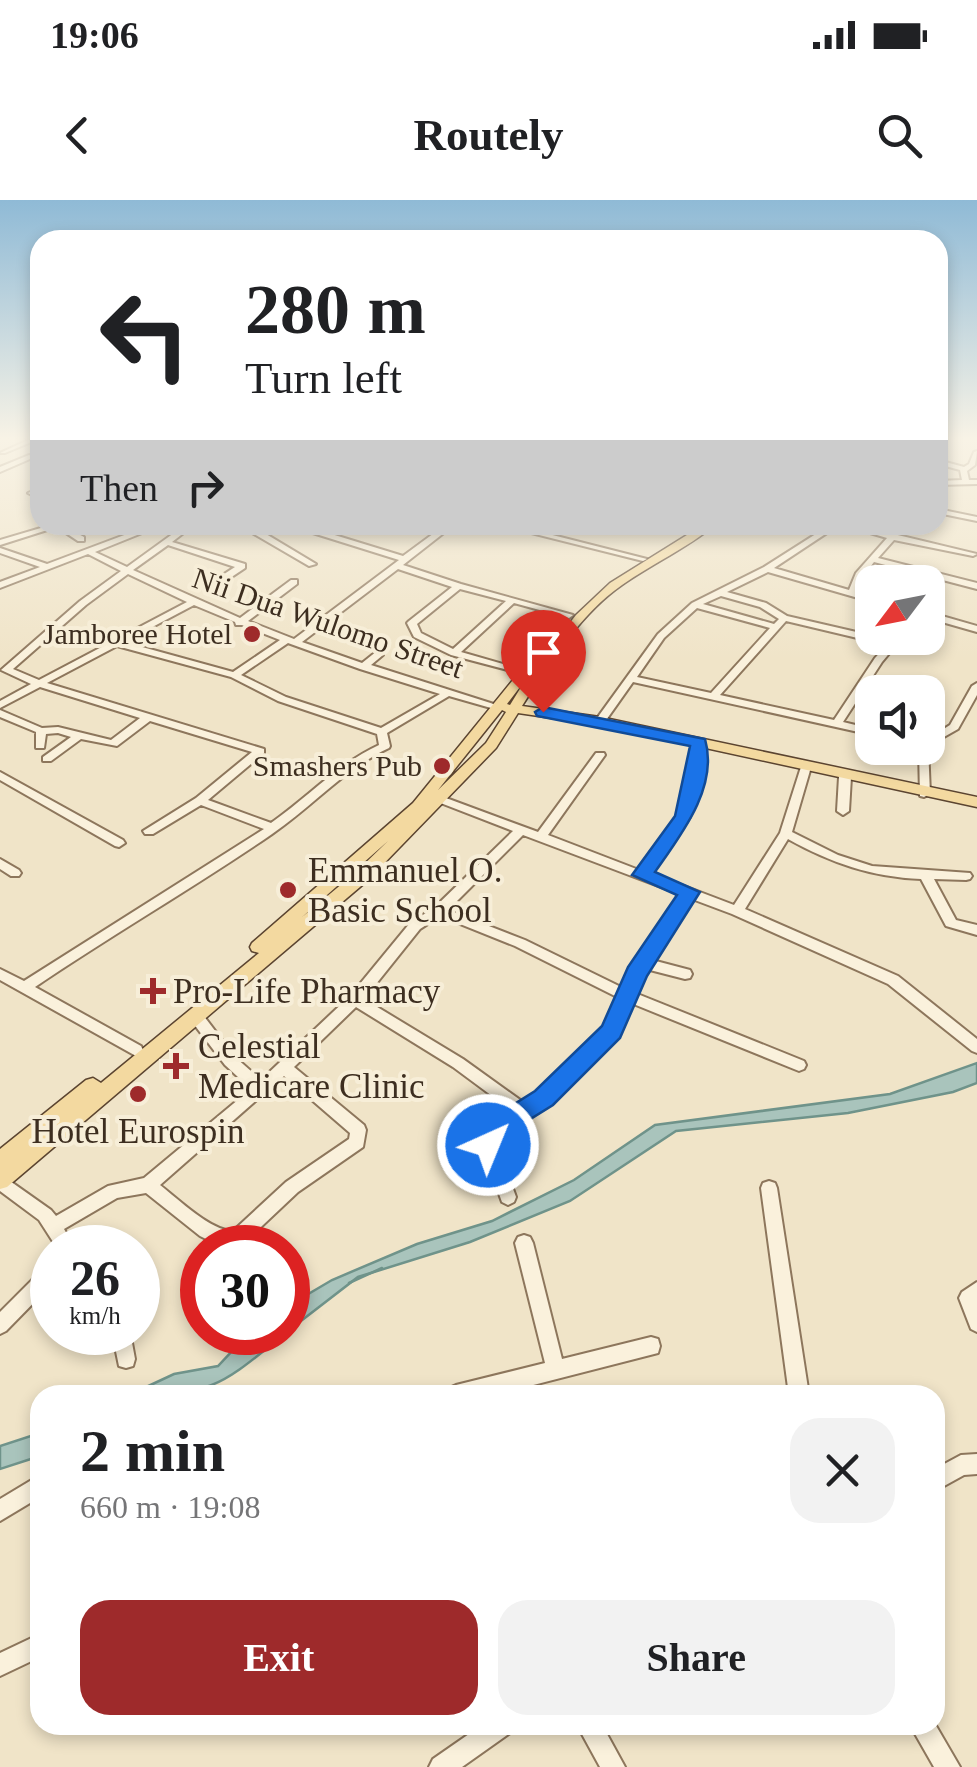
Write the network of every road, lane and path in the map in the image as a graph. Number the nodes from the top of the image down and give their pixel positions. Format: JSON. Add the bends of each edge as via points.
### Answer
{"nodes":[{"id":1,"x":948,"y":513,"type":"edge"},
{"id":2,"x":977,"y":519,"type":"edge"},
{"id":3,"x":30,"y":533,"type":"edge"},
{"id":4,"x":74,"y":535,"type":"edge"},
{"id":5,"x":133,"y":535,"type":"edge"},
{"id":6,"x":179,"y":535,"type":"edge"},
{"id":7,"x":262,"y":535,"type":"edge"},
{"id":8,"x":325,"y":535,"type":"edge"},
{"id":9,"x":436,"y":535,"type":"edge"},
{"id":10,"x":542,"y":535,"type":"edge"},
{"id":11,"x":682,"y":535,"type":"edge"},
{"id":12,"x":694,"y":535,"type":"edge"},
{"id":13,"x":820,"y":535,"type":"edge"},
{"id":14,"x":882,"y":535,"type":"edge"},
{"id":15,"x":892,"y":538,"type":"junction"},
{"id":16,"x":81,"y":539,"type":"dead end"},
{"id":17,"x":0,"y":542,"type":"edge"},
{"id":18,"x":170,"y":543,"type":"junction"},
{"id":19,"x":0,"y":550,"type":"edge"},
{"id":20,"x":90,"y":552,"type":"junction"},
{"id":21,"x":973,"y":554,"type":"dead end"},
{"id":22,"x":643,"y":559,"type":"junction"},
{"id":23,"x":872,"y":559,"type":"junction"},
{"id":24,"x":399,"y":562,"type":"junction"},
{"id":25,"x":312,"y":564,"type":"dead end"},
{"id":26,"x":47,"y":567,"type":"junction"},
{"id":27,"x":767,"y":569,"type":"junction"},
{"id":28,"x":128,"y":572,"type":"junction"},
{"id":29,"x":220,"y":580,"type":"dead end"},
{"id":30,"x":294,"y":582,"type":"dead end"},
{"id":31,"x":0,"y":584,"type":"edge"},
{"id":32,"x":458,"y":586,"type":"junction"},
{"id":33,"x":977,"y":586,"type":"edge"},
{"id":34,"x":720,"y":593,"type":"junction"},
{"id":35,"x":852,"y":593,"type":"junction"},
{"id":36,"x":855,"y":594,"type":"edge"},
{"id":37,"x":510,"y":602,"type":"junction"},
{"id":38,"x":190,"y":604,"type":"junction"},
{"id":39,"x":695,"y":605,"type":"junction"},
{"id":40,"x":569,"y":614,"type":"junction"},
{"id":41,"x":784,"y":618,"type":"junction"},
{"id":42,"x":945,"y":620,"type":"edge"},
{"id":43,"x":239,"y":623,"type":"junction"},
{"id":44,"x":774,"y":626,"type":"junction"},
{"id":45,"x":977,"y":629,"type":"edge"},
{"id":46,"x":855,"y":633,"type":"edge"},
{"id":47,"x":290,"y":642,"type":"junction"},
{"id":48,"x":116,"y":643,"type":"junction"},
{"id":49,"x":380,"y":653,"type":"dead end"},
{"id":50,"x":454,"y":654,"type":"junction"},
{"id":51,"x":883,"y":655,"type":"edge"},
{"id":52,"x":363,"y":667,"type":"junction"},
{"id":53,"x":3,"y":669,"type":"edge"},
{"id":54,"x":526,"y":672,"type":"junction"},
{"id":55,"x":234,"y":675,"type":"junction"},
{"id":56,"x":633,"y":680,"type":"junction"},
{"id":57,"x":39,"y":684,"type":"junction"},
{"id":58,"x":977,"y":686,"type":"edge"},
{"id":59,"x":448,"y":693,"type":"junction"},
{"id":60,"x":713,"y":697,"type":"junction"},
{"id":61,"x":0,"y":705,"type":"edge"},
{"id":62,"x":506,"y":708,"type":"junction"},
{"id":63,"x":0,"y":713,"type":"edge"},
{"id":64,"x":148,"y":717,"type":"junction"},
{"id":65,"x":600,"y":721,"type":"junction"},
{"id":66,"x":836,"y":724,"type":"junction"},
{"id":67,"x":855,"y":728,"type":"edge"},
{"id":68,"x":40,"y":731,"type":"junction"},
{"id":69,"x":382,"y":732,"type":"junction"},
{"id":70,"x":945,"y":733,"type":"edge"},
{"id":71,"x":80,"y":735,"type":"junction"},
{"id":72,"x":699,"y":743,"type":"junction"},
{"id":73,"x":40,"y":746,"type":"dead end"},
{"id":74,"x":600,"y":755,"type":"dead end"},
{"id":75,"x":47,"y":760,"type":"dead end"},
{"id":76,"x":925,"y":765,"type":"edge"},
{"id":77,"x":806,"y":767,"type":"junction"},
{"id":78,"x":0,"y":775,"type":"edge"},
{"id":79,"x":845,"y":777,"type":"junction"},
{"id":80,"x":924,"y":794,"type":"junction"},
{"id":81,"x":442,"y":800,"type":"junction"},
{"id":82,"x":200,"y":801,"type":"junction"},
{"id":83,"x":977,"y":802,"type":"edge"},
{"id":84,"x":844,"y":811,"type":"dead end"},
{"id":85,"x":272,"y":828,"type":"junction"},
{"id":86,"x":522,"y":829,"type":"junction"},
{"id":87,"x":150,"y":831,"type":"dead end"},
{"id":88,"x":786,"y":833,"type":"junction"},
{"id":89,"x":540,"y":836,"type":"junction"},
{"id":90,"x":118,"y":843,"type":"dead end"},
{"id":91,"x":0,"y":863,"type":"edge"},
{"id":92,"x":15,"y":872,"type":"dead end"},
{"id":93,"x":642,"y":875,"type":"junction"},
{"id":94,"x":925,"y":875,"type":"junction"},
{"id":95,"x":966,"y":876,"type":"dead end"},
{"id":96,"x":690,"y":892,"type":"junction"},
{"id":97,"x":439,"y":911,"type":"junction"},
{"id":98,"x":737,"y":911,"type":"junction"},
{"id":99,"x":977,"y":930,"type":"edge"},
{"id":100,"x":643,"y":962,"type":"junction"},
{"id":101,"x":0,"y":974,"type":"edge"},
{"id":102,"x":685,"y":974,"type":"dead end"},
{"id":103,"x":24,"y":988,"type":"junction"},
{"id":104,"x":627,"y":996,"type":"junction"},
{"id":105,"x":355,"y":1000,"type":"junction"},
{"id":106,"x":194,"y":1015,"type":"junction"},
{"id":107,"x":977,"y":1047,"type":"edge"},
{"id":108,"x":136,"y":1050,"type":"junction"},
{"id":109,"x":799,"y":1064,"type":"dead end"},
{"id":110,"x":285,"y":1068,"type":"junction"},
{"id":111,"x":262,"y":1090,"type":"junction"},
{"id":112,"x":523,"y":1110,"type":"junction"},
{"id":113,"x":0,"y":1161,"type":"edge"},
{"id":114,"x":0,"y":1180,"type":"edge"},
{"id":115,"x":148,"y":1184,"type":"junction"},
{"id":116,"x":769,"y":1188,"type":"dead end"},
{"id":117,"x":508,"y":1197,"type":"dead end"},
{"id":118,"x":51,"y":1225,"type":"edge"},
{"id":119,"x":56,"y":1225,"type":"edge"},
{"id":120,"x":524,"y":1243,"type":"dead end"},
{"id":121,"x":977,"y":1291,"type":"edge"},
{"id":122,"x":30,"y":1294,"type":"edge"},
{"id":123,"x":977,"y":1323,"type":"edge"},
{"id":124,"x":0,"y":1325,"type":"edge"},
{"id":125,"x":651,"y":1346,"type":"dead end"},
{"id":126,"x":125,"y":1355,"type":"edge"},
{"id":127,"x":126,"y":1359,"type":"dead end"},
{"id":128,"x":556,"y":1371,"type":"junction"},
{"id":129,"x":507,"y":1385,"type":"edge"},
{"id":130,"x":798,"y":1385,"type":"edge"},
{"id":131,"x":977,"y":1464,"type":"edge"},
{"id":132,"x":945,"y":1475,"type":"edge"},
{"id":133,"x":30,"y":1492,"type":"edge"},
{"id":134,"x":0,"y":1511,"type":"edge"},
{"id":135,"x":30,"y":1649,"type":"edge"},
{"id":136,"x":0,"y":1665,"type":"edge"},
{"id":137,"x":487,"y":1735,"type":"edge"},
{"id":138,"x":595,"y":1735,"type":"edge"},
{"id":139,"x":928,"y":1735,"type":"edge"},
{"id":140,"x":441,"y":1767,"type":"edge"},
{"id":141,"x":613,"y":1767,"type":"edge"},
{"id":142,"x":948,"y":1767,"type":"edge"}],
"edges":[{"from":1,"to":2,"type":"street"},
{"from":3,"to":17,"type":"street"},
{"from":4,"to":16,"type":"street"},
{"from":5,"to":20,"type":"street"},
{"from":6,"to":18,"type":"street"},
{"from":7,"to":25,"type":"street"},
{"from":8,"to":24,"type":"street"},
{"from":9,"to":24,"type":"street"},
{"from":10,"to":22,"type":"street"},
{"from":11,"to":22,"type":"main road"},
{"from":12,"to":62,"type":"main road","via":[[614,585]]},
{"from":13,"to":27,"type":"street"},
{"from":14,"to":15,"type":"street"},
{"from":15,"to":21,"type":"street"},
{"from":15,"to":23,"type":"street"},
{"from":18,"to":28,"type":"street"},
{"from":18,"to":29,"type":"street","via":[[242,566]]},
{"from":19,"to":26,"type":"street"},
{"from":20,"to":26,"type":"street"},
{"from":20,"to":28,"type":"street","name":"Nii Dua Wulomo Street"},
{"from":22,"to":40,"type":"main road"},
{"from":23,"to":33,"type":"street"},
{"from":23,"to":35,"type":"street"},
{"from":24,"to":32,"type":"street"},
{"from":24,"to":47,"type":"street"},
{"from":26,"to":31,"type":"street"},
{"from":27,"to":34,"type":"street"},
{"from":27,"to":35,"type":"street"},
{"from":28,"to":38,"type":"street","name":"Nii Dua Wulomo Street"},
{"from":28,"to":53,"type":"street"},
{"from":30,"to":43,"type":"street"},
{"from":32,"to":37,"type":"street"},
{"from":32,"to":50,"type":"street","via":[[412,623],[425,642]]},
{"from":34,"to":39,"type":"street"},
{"from":34,"to":41,"type":"street"},
{"from":35,"to":36,"type":"street"},
{"from":37,"to":40,"type":"street"},
{"from":37,"to":50,"type":"street"},
{"from":38,"to":43,"type":"street","name":"Nii Dua Wulomo Street"},
{"from":38,"to":48,"type":"street"},
{"from":39,"to":44,"type":"street"},
{"from":39,"to":56,"type":"street","via":[[661,636]]},
{"from":40,"to":54,"type":"main road"},
{"from":41,"to":44,"type":"street"},
{"from":41,"to":46,"type":"street"},
{"from":42,"to":45,"type":"street"},
{"from":43,"to":47,"type":"street","name":"Nii Dua Wulomo Street"},
{"from":44,"to":60,"type":"street"},
{"from":47,"to":52,"type":"street","name":"Nii Dua Wulomo Street"},
{"from":47,"to":55,"type":"street"},
{"from":48,"to":55,"type":"street"},
{"from":48,"to":57,"type":"street"},
{"from":49,"to":52,"type":"street"},
{"from":50,"to":54,"type":"street"},
{"from":51,"to":66,"type":"street"},
{"from":52,"to":59,"type":"street","name":"Nii Dua Wulomo Street"},
{"from":53,"to":57,"type":"street"},
{"from":54,"to":62,"type":"main road"},
{"from":55,"to":69,"type":"street","via":[[282,699]]},
{"from":56,"to":60,"type":"street"},
{"from":56,"to":65,"type":"street"},
{"from":57,"to":61,"type":"street"},
{"from":57,"to":64,"type":"street"},
{"from":58,"to":70,"type":"street"},
{"from":59,"to":62,"type":"street","name":"Nii Dua Wulomo Street"},
{"from":59,"to":69,"type":"street"},
{"from":60,"to":66,"type":"street"},
{"from":62,"to":65,"type":"main road"},
{"from":62,"to":81,"type":"main road","via":[[492,745]]},
{"from":62,"to":108,"type":"main road","via":[[386,838]]},
{"from":63,"to":68,"type":"street"},
{"from":64,"to":71,"type":"street","via":[[116,744]]},
{"from":64,"to":82,"type":"street","via":[[260,751]]},
{"from":65,"to":72,"type":"main road"},
{"from":66,"to":67,"type":"street"},
{"from":68,"to":71,"type":"street"},
{"from":68,"to":73,"type":"street"},
{"from":69,"to":85,"type":"street","via":[[384,746],[333,773],[324,788]]},
{"from":71,"to":75,"type":"street"},
{"from":72,"to":77,"type":"main road"},
{"from":72,"to":93,"type":"street","via":[[684,817]]},
{"from":74,"to":89,"type":"street"},
{"from":76,"to":80,"type":"street"},
{"from":77,"to":79,"type":"main road"},
{"from":77,"to":88,"type":"street"},
{"from":78,"to":90,"type":"street"},
{"from":79,"to":80,"type":"main road"},
{"from":79,"to":84,"type":"street"},
{"from":80,"to":83,"type":"main road"},
{"from":81,"to":86,"type":"street"},
{"from":81,"to":106,"type":"main road","via":[[362,876]]},
{"from":82,"to":85,"type":"street"},
{"from":82,"to":87,"type":"street"},
{"from":85,"to":103,"type":"street"},
{"from":86,"to":89,"type":"street"},
{"from":86,"to":97,"type":"street"},
{"from":88,"to":94,"type":"street","via":[[846,866]]},
{"from":88,"to":98,"type":"street"},
{"from":89,"to":93,"type":"street"},
{"from":91,"to":92,"type":"street"},
{"from":93,"to":96,"type":"street"},
{"from":94,"to":95,"type":"street"},
{"from":94,"to":99,"type":"street","via":[[951,923]]},
{"from":96,"to":98,"type":"street"},
{"from":96,"to":100,"type":"street"},
{"from":97,"to":104,"type":"street"},
{"from":97,"to":105,"type":"street","via":[[415,926]]},
{"from":98,"to":107,"type":"street","via":[[894,980]]},
{"from":100,"to":102,"type":"street"},
{"from":100,"to":104,"type":"street"},
{"from":101,"to":103,"type":"street"},
{"from":103,"to":108,"type":"street"},
{"from":104,"to":109,"type":"street"},
{"from":104,"to":112,"type":"street","via":[[612,1032],[584,1064]]},
{"from":105,"to":110,"type":"street"},
{"from":105,"to":112,"type":"street"},
{"from":106,"to":111,"type":"street"},
{"from":106,"to":114,"type":"main road"},
{"from":108,"to":113,"type":"main road"},
{"from":110,"to":111,"type":"street"},
{"from":110,"to":115,"type":"street","via":[[358,1130],[357,1142],[292,1187],[238,1238],[225,1240],[206,1230]]},
{"from":111,"to":115,"type":"street"},
{"from":112,"to":117,"type":"street","via":[[486,1136]]},
{"from":114,"to":118,"type":"street"},
{"from":115,"to":119,"type":"street","via":[[114,1191]]},
{"from":116,"to":130,"type":"street"},
{"from":120,"to":128,"type":"street"},
{"from":121,"to":123,"type":"street","via":[[968,1298]]},
{"from":122,"to":124,"type":"street"},
{"from":125,"to":128,"type":"street"},
{"from":126,"to":127,"type":"street"},
{"from":128,"to":129,"type":"street"},
{"from":131,"to":132,"type":"street"},
{"from":133,"to":134,"type":"street"},
{"from":135,"to":136,"type":"street"},
{"from":137,"to":140,"type":"street"},
{"from":138,"to":141,"type":"street"},
{"from":139,"to":142,"type":"street"}]}
